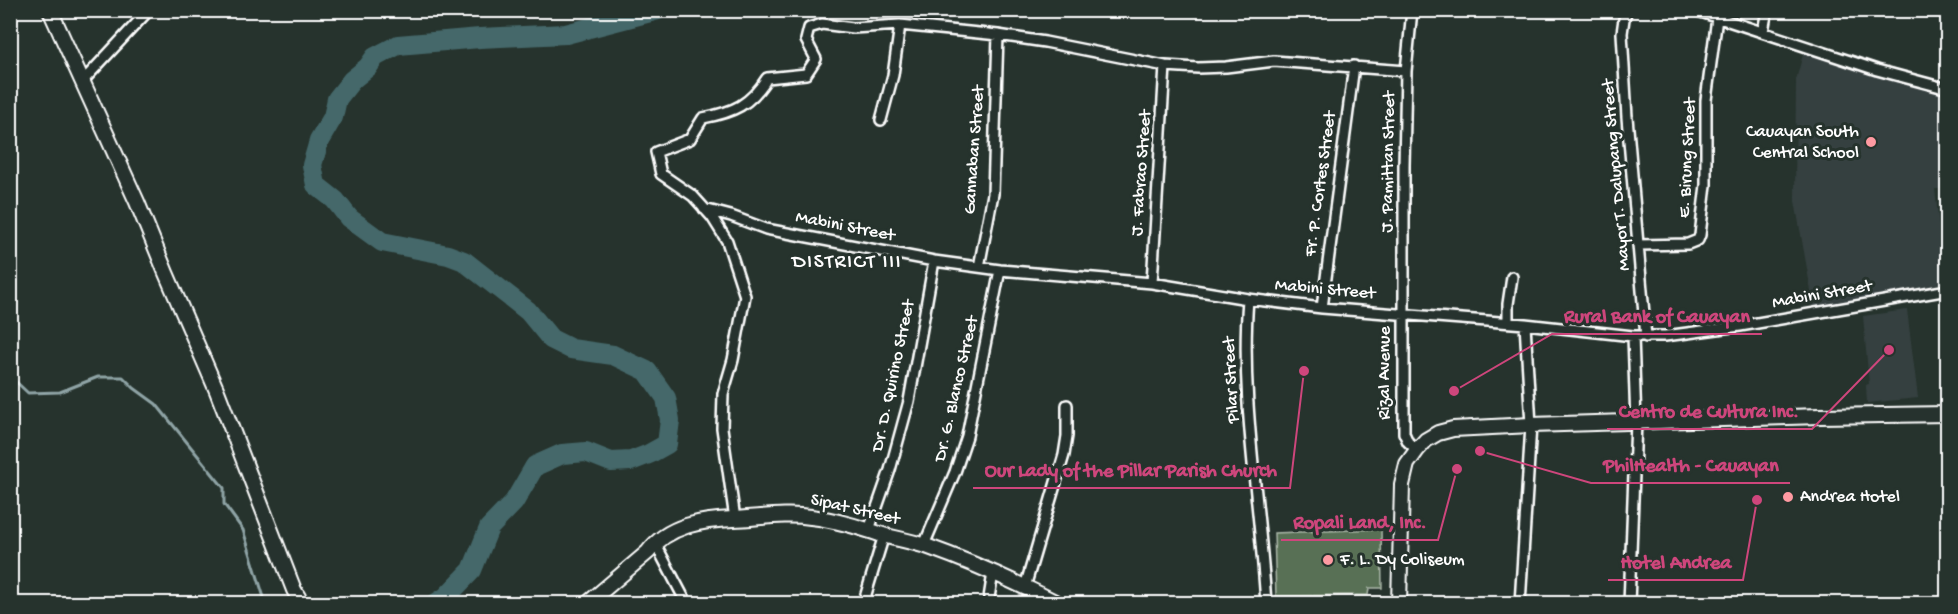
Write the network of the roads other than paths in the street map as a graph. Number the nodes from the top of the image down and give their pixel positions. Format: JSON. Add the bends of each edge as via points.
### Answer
{"nodes":[{"id":1,"x":50,"y":10,"type":"edge"},
{"id":2,"x":149,"y":10,"type":"edge"},
{"id":3,"x":1412,"y":10,"type":"edge"},
{"id":4,"x":1627,"y":10,"type":"edge"},
{"id":5,"x":1695,"y":10,"type":"edge"},
{"id":6,"x":1767,"y":10,"type":"edge"},
{"id":7,"x":1717,"y":18,"type":"junction"},
{"id":8,"x":900,"y":26,"type":"junction"},
{"id":9,"x":1763,"y":32,"type":"junction"},
{"id":10,"x":998,"y":35,"type":"junction"},
{"id":11,"x":1165,"y":66,"type":"junction"},
{"id":12,"x":1354,"y":66,"type":"junction"},
{"id":13,"x":1406,"y":70,"type":"junction"},
{"id":14,"x":82,"y":82,"type":"junction"},
{"id":15,"x":1947,"y":89,"type":"edge"},
{"id":16,"x":881,"y":120,"type":"dead end"},
{"id":17,"x":704,"y":209,"type":"junction"},
{"id":18,"x":1640,"y":245,"type":"junction"},
{"id":19,"x":934,"y":261,"type":"junction"},
{"id":20,"x":979,"y":267,"type":"junction"},
{"id":21,"x":1000,"y":270,"type":"junction"},
{"id":22,"x":1512,"y":277,"type":"dead end"},
{"id":23,"x":1152,"y":283,"type":"junction"},
{"id":24,"x":1947,"y":290,"type":"edge"},
{"id":25,"x":1248,"y":299,"type":"junction"},
{"id":26,"x":1322,"y":308,"type":"junction"},
{"id":27,"x":1403,"y":314,"type":"junction"},
{"id":28,"x":1508,"y":322,"type":"junction"},
{"id":29,"x":1524,"y":324,"type":"junction"},
{"id":30,"x":1634,"y":336,"type":"junction"},
{"id":31,"x":1646,"y":337,"type":"junction"},
{"id":32,"x":1067,"y":405,"type":"dead end"},
{"id":33,"x":1947,"y":414,"type":"edge"},
{"id":34,"x":1636,"y":422,"type":"junction"},
{"id":35,"x":1531,"y":425,"type":"junction"},
{"id":36,"x":1417,"y":450,"type":"junction"},
{"id":37,"x":735,"y":519,"type":"junction"},
{"id":38,"x":869,"y":530,"type":"junction"},
{"id":39,"x":884,"y":535,"type":"junction"},
{"id":40,"x":655,"y":543,"type":"junction"},
{"id":41,"x":924,"y":545,"type":"junction"},
{"id":42,"x":993,"y":573,"type":"junction"},
{"id":43,"x":1025,"y":587,"type":"junction"},
{"id":44,"x":302,"y":603,"type":"edge"},
{"id":45,"x":587,"y":603,"type":"edge"},
{"id":46,"x":687,"y":603,"type":"edge"},
{"id":47,"x":863,"y":603,"type":"edge"},
{"id":48,"x":988,"y":603,"type":"edge"},
{"id":49,"x":1059,"y":603,"type":"edge"},
{"id":50,"x":1266,"y":603,"type":"edge"},
{"id":51,"x":1399,"y":603,"type":"edge"},
{"id":52,"x":1520,"y":603,"type":"edge"},
{"id":53,"x":1629,"y":603,"type":"edge"}],
"edges":[{"from":1,"to":14,"type":"street"},
{"from":2,"to":14,"type":"street"},
{"from":3,"to":13,"type":"street","name":"J. Pamittan Street"},
{"from":4,"to":18,"type":"street","name":"Mayor T. Dalupang Street","via":[[1622,33],[1625,93]]},
{"from":5,"to":7,"type":"street"},
{"from":6,"to":9,"type":"street"},
{"from":7,"to":9,"type":"street"},
{"from":7,"to":18,"type":"street","name":"E. Birung Street","via":[[1706,100],[1706,185],[1700,235],[1688,244]]},
{"from":8,"to":10,"type":"street"},
{"from":8,"to":16,"type":"street"},
{"from":8,"to":17,"type":"street","via":[[853,28],[822,24],[809,28],[806,40],[816,59],[806,74],[767,78],[757,94],[730,113],[703,118],[690,139],[656,152],[661,174],[693,196]]},
{"from":9,"to":15,"type":"street"},
{"from":10,"to":11,"type":"street"},
{"from":10,"to":20,"type":"street","name":"Gannaban Street","via":[[993,194]]},
{"from":11,"to":12,"type":"street","via":[[1207,68],[1274,61]]},
{"from":11,"to":23,"type":"street","name":"J. Fabrao Street"},
{"from":12,"to":13,"type":"street"},
{"from":12,"to":26,"type":"street","name":"Fr. P. Cortes Street"},
{"from":13,"to":27,"type":"street","name":"J. Pamittan Street"},
{"from":14,"to":44,"type":"street","via":[[218,391]]},
{"from":17,"to":19,"type":"street","name":"Mabini Street","via":[[766,229]]},
{"from":17,"to":37,"type":"street","via":[[727,241],[745,296],[723,394],[722,428]]},
{"from":18,"to":31,"type":"street","name":"Mayor T. Dalupang Street"},
{"from":19,"to":20,"type":"street","name":"Mabini Street"},
{"from":19,"to":38,"type":"street","name":"Dr. D. Quirino Street","via":[[909,401]]},
{"from":20,"to":21,"type":"street","name":"Mabini Street"},
{"from":21,"to":23,"type":"street","name":"Mabini Street"},
{"from":21,"to":41,"type":"street","name":"Dr. G. Blanco Street","via":[[964,445]]},
{"from":22,"to":28,"type":"street"},
{"from":23,"to":25,"type":"street","name":"Mabini Street"},
{"from":24,"to":31,"type":"street","name":"Mabini Street","via":[[1740,326]]},
{"from":25,"to":26,"type":"street","name":"Mabini Street"},
{"from":25,"to":50,"type":"street","name":"Pilar Street","via":[[1249,406]]},
{"from":26,"to":27,"type":"street","name":"Mabini Street"},
{"from":27,"to":28,"type":"street","name":"Mabini Street"},
{"from":27,"to":36,"type":"street","name":"Rizal Avenue","via":[[1404,433]]},
{"from":28,"to":29,"type":"street","name":"Mabini Street"},
{"from":29,"to":30,"type":"street","name":"Mabini Street"},
{"from":29,"to":35,"type":"street"},
{"from":30,"to":31,"type":"street","name":"Mabini Street"},
{"from":30,"to":34,"type":"street"},
{"from":32,"to":43,"type":"street","via":[[1064,455]]},
{"from":33,"to":34,"type":"street"},
{"from":34,"to":35,"type":"street"},
{"from":34,"to":53,"type":"street"},
{"from":35,"to":36,"type":"street","via":[[1453,429],[1426,440]]},
{"from":35,"to":52,"type":"street"},
{"from":36,"to":51,"type":"street","via":[[1407,464],[1402,485]]},
{"from":37,"to":38,"type":"street","name":"Sipat Street","via":[[810,516]]},
{"from":37,"to":40,"type":"street","name":"Sipat Street","via":[[716,518],[684,526]]},
{"from":38,"to":39,"type":"street","name":"Sipat Street"},
{"from":39,"to":41,"type":"street","name":"Sipat Street"},
{"from":39,"to":47,"type":"street"},
{"from":40,"to":45,"type":"street","name":"Sipat Street"},
{"from":40,"to":46,"type":"street"},
{"from":41,"to":42,"type":"street","name":"Sipat Street"},
{"from":42,"to":43,"type":"street","name":"Sipat Street"},
{"from":42,"to":48,"type":"street"},
{"from":43,"to":49,"type":"street","name":"Sipat Street"}]}
